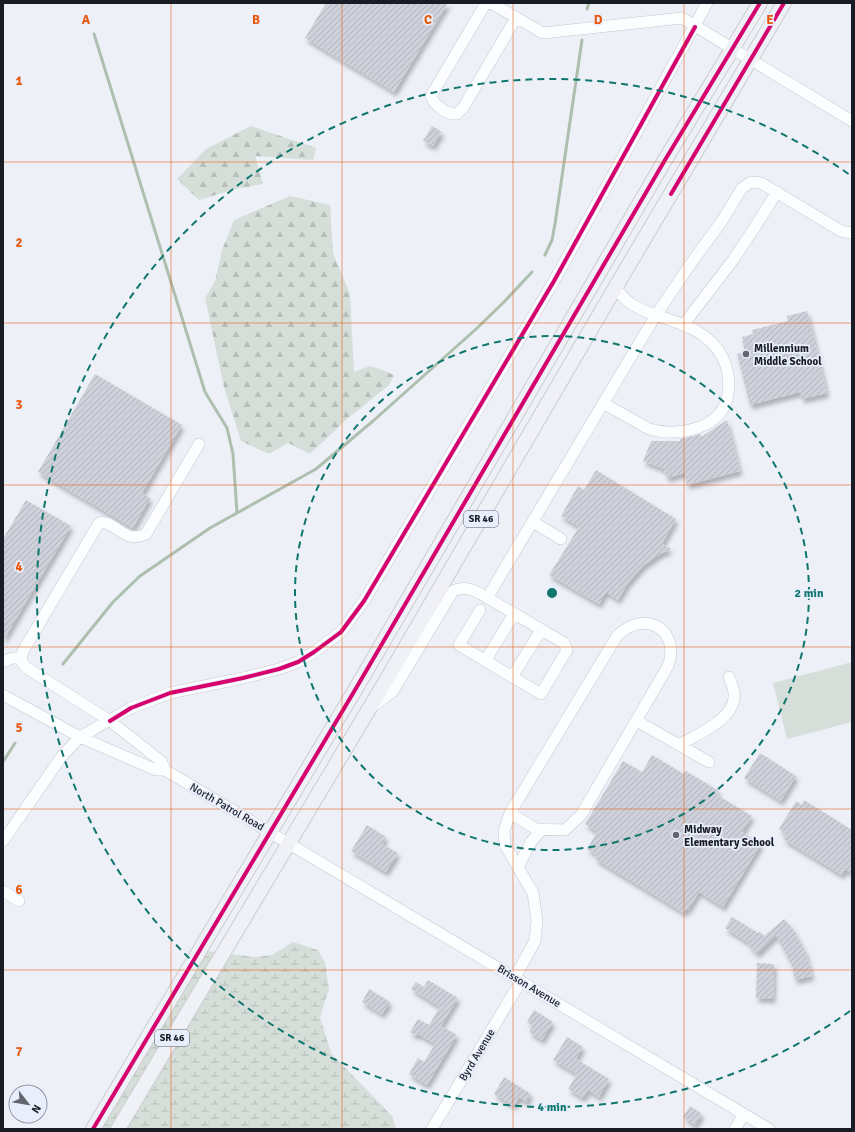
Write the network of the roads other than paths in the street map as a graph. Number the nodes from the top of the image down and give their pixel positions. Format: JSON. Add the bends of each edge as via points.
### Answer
{"nodes":[{"id":1,"x":486,"y":3,"type":"edge"},
{"id":2,"x":491,"y":3,"type":"edge"},
{"id":3,"x":707,"y":3,"type":"edge"},
{"id":4,"x":760,"y":3,"type":"edge"},
{"id":5,"x":784,"y":3,"type":"edge"},
{"id":6,"x":516,"y":18,"type":"junction"},
{"id":7,"x":695,"y":27,"type":"junction"},
{"id":8,"x":732,"y":49,"type":"junction"},
{"id":9,"x":750,"y":60,"type":"junction"},
{"id":10,"x":852,"y":121,"type":"edge"},
{"id":11,"x":777,"y":192,"type":"junction"},
{"id":12,"x":852,"y":234,"type":"edge"},
{"id":13,"x":615,"y":288,"type":"junction"},
{"id":14,"x":656,"y":315,"type":"junction"},
{"id":15,"x":684,"y":324,"type":"junction"},
{"id":16,"x":603,"y":403,"type":"junction"},
{"id":17,"x":199,"y":444,"type":"dead end"},
{"id":18,"x":533,"y":522,"type":"junction"},
{"id":19,"x":561,"y":539,"type":"dead end"},
{"id":20,"x":487,"y":598,"type":"junction"},
{"id":21,"x":480,"y":610,"type":"dead end"},
{"id":22,"x":514,"y":614,"type":"junction"},
{"id":23,"x":540,"y":630,"type":"junction"},
{"id":24,"x":21,"y":658,"type":"junction"},
{"id":25,"x":485,"y":661,"type":"junction"},
{"id":26,"x":3,"y":662,"type":"edge"},
{"id":27,"x":512,"y":677,"type":"junction"},
{"id":28,"x":729,"y":677,"type":"dead end"},
{"id":29,"x":3,"y":695,"type":"edge"},
{"id":30,"x":369,"y":709,"type":"junction"},
{"id":31,"x":110,"y":721,"type":"junction"},
{"id":32,"x":637,"y":721,"type":"junction"},
{"id":33,"x":80,"y":737,"type":"junction"},
{"id":34,"x":135,"y":740,"type":"junction"},
{"id":35,"x":680,"y":745,"type":"junction"},
{"id":36,"x":124,"y":756,"type":"junction"},
{"id":37,"x":709,"y":762,"type":"dead end"},
{"id":38,"x":165,"y":770,"type":"junction"},
{"id":39,"x":510,"y":813,"type":"junction"},
{"id":40,"x":542,"y":829,"type":"junction"},
{"id":41,"x":270,"y":832,"type":"junction"},
{"id":42,"x":3,"y":841,"type":"edge"},
{"id":43,"x":289,"y":843,"type":"junction"},
{"id":44,"x":518,"y":866,"type":"junction"},
{"id":45,"x":3,"y":891,"type":"edge"},
{"id":46,"x":19,"y":901,"type":"dead end"},
{"id":47,"x":518,"y":979,"type":"junction"},
{"id":48,"x":744,"y":1114,"type":"junction"},
{"id":49,"x":93,"y":1129,"type":"edge"},
{"id":50,"x":118,"y":1129,"type":"edge"},
{"id":51,"x":432,"y":1129,"type":"edge"},
{"id":52,"x":735,"y":1129,"type":"edge"},
{"id":53,"x":769,"y":1129,"type":"edge"}],
"edges":[{"from":1,"to":6,"type":"street","via":[[430,96],[434,103],[450,113],[456,114],[463,108]]},
{"from":2,"to":6,"type":"street"},
{"from":3,"to":7,"type":"street"},
{"from":4,"to":8,"type":"main road","number":"SR 46"},
{"from":5,"to":9,"type":"main road","number":"SR 46"},
{"from":6,"to":7,"type":"street","via":[[543,33],[682,18]]},
{"from":7,"to":8,"type":"street"},
{"from":7,"to":31,"type":"street","via":[[554,281],[364,601],[341,632],[298,662],[243,678],[170,693],[131,708]]},
{"from":8,"to":9,"type":"street"},
{"from":8,"to":41,"type":"main road","number":"SR 46"},
{"from":9,"to":10,"type":"street"},
{"from":9,"to":13,"type":"main road","number":"SR 46"},
{"from":11,"to":12,"type":"street","via":[[841,231]]},
{"from":11,"to":14,"type":"street","via":[[761,183],[751,182],[742,188]]},
{"from":11,"to":15,"type":"street","via":[[733,260]]},
{"from":13,"to":14,"type":"street","via":[[630,303]]},
{"from":13,"to":30,"type":"main road","number":"SR 46"},
{"from":14,"to":15,"type":"street"},
{"from":14,"to":16,"type":"street"},
{"from":15,"to":16,"type":"street","via":[[709,338],[722,355],[727,367],[727,400],[718,416],[694,429],[664,433],[649,429]]},
{"from":16,"to":18,"type":"street"},
{"from":17,"to":24,"type":"street","via":[[146,534],[128,536],[107,523],[99,523]]},
{"from":18,"to":19,"type":"street"},
{"from":18,"to":20,"type":"street"},
{"from":20,"to":22,"type":"street"},
{"from":20,"to":30,"type":"street","via":[[465,588],[453,591],[393,691]]},
{"from":21,"to":25,"type":"street","via":[[459,645]]},
{"from":22,"to":23,"type":"street"},
{"from":22,"to":25,"type":"street"},
{"from":23,"to":27,"type":"street"},
{"from":23,"to":27,"type":"street","via":[[564,643],[567,650],[541,694]]},
{"from":24,"to":26,"type":"street"},
{"from":24,"to":31,"type":"street","name":"North Patrol Road","via":[[27,668]]},
{"from":25,"to":27,"type":"street"},
{"from":28,"to":35,"type":"street","via":[[734,692],[729,712],[720,721]]},
{"from":29,"to":33,"type":"street","name":"North Patrol Road"},
{"from":30,"to":43,"type":"main road","number":"SR 46"},
{"from":31,"to":33,"type":"street"},
{"from":31,"to":34,"type":"street","name":"North Patrol Road"},
{"from":32,"to":35,"type":"street"},
{"from":32,"to":39,"type":"street","name":"Byrd Avenue","via":[[672,656],[665,635],[658,627],[649,623],[631,625],[617,636]]},
{"from":32,"to":40,"type":"street","via":[[581,814],[565,830]]},
{"from":33,"to":36,"type":"street","name":"North Patrol Road"},
{"from":33,"to":42,"type":"street","via":[[62,756]]},
{"from":34,"to":36,"type":"street"},
{"from":34,"to":38,"type":"street","name":"North Patrol Road","via":[[162,761]]},
{"from":35,"to":37,"type":"street"},
{"from":36,"to":38,"type":"street","name":"North Patrol Road","via":[[156,770]]},
{"from":38,"to":41,"type":"street","name":"North Patrol Road"},
{"from":39,"to":40,"type":"street","via":[[536,829]]},
{"from":39,"to":44,"type":"street","name":"Byrd Avenue","via":[[504,831],[505,845]]},
{"from":40,"to":44,"type":"street","via":[[531,842]]},
{"from":41,"to":43,"type":"street","name":"North Patrol Road"},
{"from":41,"to":49,"type":"main road","number":"SR 46"},
{"from":43,"to":47,"type":"street","name":"Brisson Avenue"},
{"from":43,"to":50,"type":"main road","number":"SR 46"},
{"from":44,"to":47,"type":"street","name":"Byrd Avenue","via":[[533,893],[537,921],[535,941]]},
{"from":45,"to":46,"type":"street"},
{"from":47,"to":48,"type":"street","name":"Brisson Avenue"},
{"from":47,"to":51,"type":"street","name":"Byrd Avenue"},
{"from":48,"to":52,"type":"street"},
{"from":48,"to":53,"type":"street","name":"Brisson Avenue"}]}
